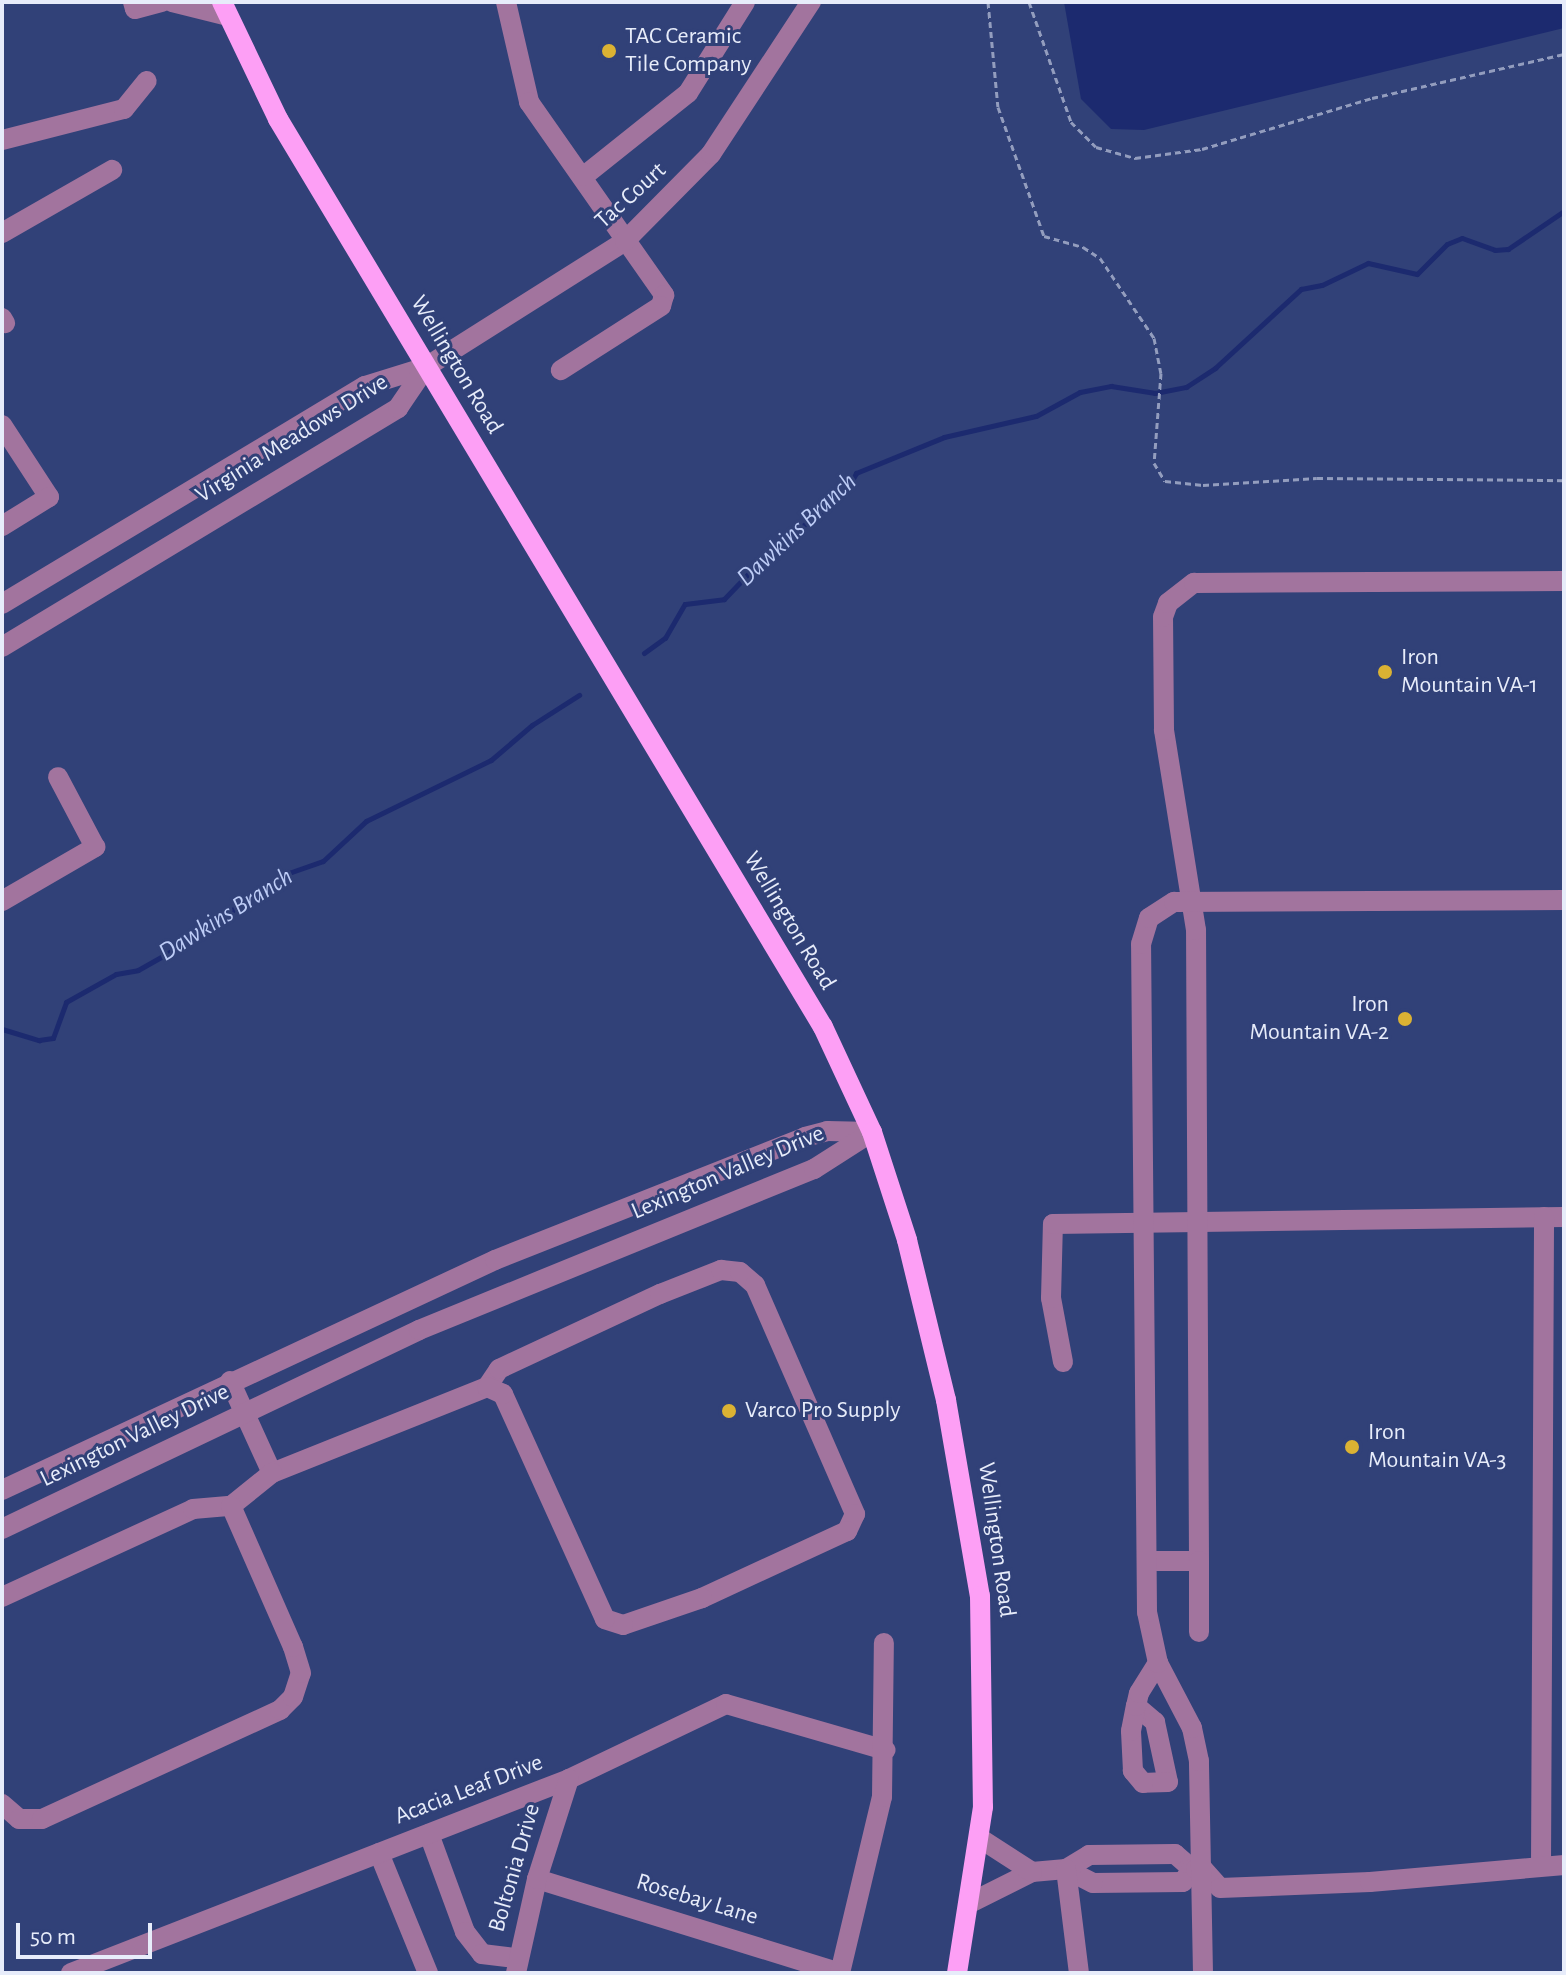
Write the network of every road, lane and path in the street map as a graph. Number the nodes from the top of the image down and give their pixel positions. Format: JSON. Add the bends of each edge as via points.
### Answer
{"nodes":[{"id":1,"x":133,"y":2,"type":"edge"},
{"id":2,"x":162,"y":2,"type":"edge"},
{"id":3,"x":172,"y":2,"type":"edge"},
{"id":4,"x":506,"y":2,"type":"edge"},
{"id":5,"x":745,"y":2,"type":"edge"},
{"id":6,"x":811,"y":2,"type":"edge"},
{"id":7,"x":988,"y":2,"type":"edge"},
{"id":8,"x":1029,"y":2,"type":"edge"},
{"id":9,"x":225,"y":9,"type":"edge"},
{"id":10,"x":1564,"y":54,"type":"edge"},
{"id":11,"x":147,"y":81,"type":"dead end"},
{"id":12,"x":2,"y":140,"type":"edge"},
{"id":13,"x":112,"y":170,"type":"dead end"},
{"id":14,"x":584,"y":176,"type":"junction"},
{"id":15,"x":2,"y":233,"type":"edge"},
{"id":16,"x":625,"y":241,"type":"junction"},
{"id":17,"x":426,"y":367,"type":"junction"},
{"id":18,"x":561,"y":370,"type":"dead end"},
{"id":19,"x":2,"y":425,"type":"edge"},
{"id":20,"x":1564,"y":480,"type":"edge"},
{"id":21,"x":2,"y":526,"type":"edge"},
{"id":22,"x":1564,"y":581,"type":"edge"},
{"id":23,"x":2,"y":604,"type":"edge"},
{"id":24,"x":2,"y":647,"type":"edge"},
{"id":25,"x":58,"y":777,"type":"dead end"},
{"id":26,"x":1564,"y":900,"type":"edge"},
{"id":27,"x":2,"y":901,"type":"edge"},
{"id":28,"x":1194,"y":902,"type":"junction"},
{"id":29,"x":872,"y":1132,"type":"junction"},
{"id":30,"x":1554,"y":1217,"type":"edge"},
{"id":31,"x":1198,"y":1220,"type":"junction"},
{"id":32,"x":1145,"y":1221,"type":"junction"},
{"id":33,"x":1063,"y":1362,"type":"dead end"},
{"id":34,"x":230,"y":1381,"type":"junction"},
{"id":35,"x":487,"y":1387,"type":"junction"},
{"id":36,"x":246,"y":1411,"type":"junction"},
{"id":37,"x":272,"y":1473,"type":"junction"},
{"id":38,"x":2,"y":1490,"type":"edge"},
{"id":39,"x":231,"y":1506,"type":"junction"},
{"id":40,"x":2,"y":1529,"type":"edge"},
{"id":41,"x":1147,"y":1561,"type":"junction"},
{"id":42,"x":1199,"y":1561,"type":"junction"},
{"id":43,"x":2,"y":1597,"type":"edge"},
{"id":44,"x":1199,"y":1632,"type":"dead end"},
{"id":45,"x":884,"y":1643,"type":"dead end"},
{"id":46,"x":1158,"y":1663,"type":"junction"},
{"id":47,"x":1136,"y":1706,"type":"dead end"},
{"id":48,"x":885,"y":1750,"type":"junction"},
{"id":49,"x":569,"y":1779,"type":"junction"},
{"id":50,"x":2,"y":1804,"type":"edge"},
{"id":51,"x":429,"y":1834,"type":"junction"},
{"id":52,"x":981,"y":1839,"type":"junction"},
{"id":53,"x":379,"y":1853,"type":"junction"},
{"id":54,"x":1541,"y":1865,"type":"junction"},
{"id":55,"x":1564,"y":1865,"type":"edge"},
{"id":56,"x":1066,"y":1869,"type":"junction"},
{"id":57,"x":1032,"y":1872,"type":"junction"},
{"id":58,"x":1193,"y":1873,"type":"junction"},
{"id":59,"x":537,"y":1879,"type":"junction"},
{"id":60,"x":972,"y":1902,"type":"junction"},
{"id":61,"x":516,"y":1965,"type":"edge"},
{"id":62,"x":106,"y":1967,"type":"edge"},
{"id":63,"x":71,"y":1973,"type":"edge"},
{"id":64,"x":428,"y":1973,"type":"edge"},
{"id":65,"x":840,"y":1973,"type":"edge"},
{"id":66,"x":957,"y":1973,"type":"edge"},
{"id":67,"x":1079,"y":1973,"type":"edge"},
{"id":68,"x":1203,"y":1973,"type":"edge"}],
"edges":[{"from":1,"to":2,"type":"street","via":[[135,9]]},
{"from":3,"to":9,"type":"street"},
{"from":4,"to":14,"type":"street","via":[[529,102]]},
{"from":5,"to":14,"type":"street","via":[[688,93]]},
{"from":6,"to":16,"type":"street","name":"Tac Court","via":[[711,154]]},
{"from":7,"to":20,"type":"path","via":[[998,107],[1044,236],[1083,247],[1107,265],[1154,338],[1160,383],[1155,469],[1174,484],[1317,478]]},
{"from":8,"to":10,"type":"path","via":[[1071,122],[1096,147],[1135,158],[1202,149],[1372,98]]},
{"from":9,"to":17,"type":"main road","name":"Wellington Road","via":[[278,119]]},
{"from":11,"to":12,"type":"street","via":[[124,109]]},
{"from":13,"to":15,"type":"street"},
{"from":14,"to":16,"type":"street"},
{"from":16,"to":17,"type":"street","name":"Tac Court"},
{"from":16,"to":18,"type":"street","via":[[665,302]]},
{"from":17,"to":23,"type":"street","name":"Virginia Meadows Drive","via":[[365,386]]},
{"from":17,"to":24,"type":"street","name":"Virginia Meadows Drive","via":[[398,408]]},
{"from":17,"to":29,"type":"main road","name":"Wellington Road","via":[[823,1027]]},
{"from":19,"to":21,"type":"street","via":[[49,497]]},
{"from":22,"to":28,"type":"street","via":[[1194,583],[1178,593],[1163,617],[1164,730]]},
{"from":25,"to":27,"type":"street","via":[[95,847]]},
{"from":26,"to":28,"type":"street"},
{"from":28,"to":31,"type":"street"},
{"from":28,"to":32,"type":"street","via":[[1158,909],[1141,944]]},
{"from":29,"to":34,"type":"street","name":"Lexington Valley Drive","via":[[827,1131],[776,1148],[495,1260]]},
{"from":29,"to":36,"type":"street","name":"Lexington Valley Drive","via":[[814,1169],[495,1297]]},
{"from":29,"to":52,"type":"main road","name":"Wellington Road","via":[[921,1297],[975,1556],[985,1730]]},
{"from":30,"to":31,"type":"street"},
{"from":30,"to":54,"type":"street"},
{"from":31,"to":32,"type":"street"},
{"from":31,"to":42,"type":"street"},
{"from":32,"to":33,"type":"street","via":[[1053,1224],[1051,1298]]},
{"from":32,"to":41,"type":"street"},
{"from":34,"to":36,"type":"street"},
{"from":34,"to":38,"type":"street","name":"Lexington Valley Drive"},
{"from":35,"to":35,"type":"street","via":[[499,1369],[660,1294],[721,1270],[740,1272],[755,1285],[855,1514],[847,1531],[702,1598],[623,1625],[605,1619],[503,1394]]},
{"from":35,"to":37,"type":"street"},
{"from":36,"to":37,"type":"street"},
{"from":36,"to":40,"type":"street","name":"Lexington Valley Drive"},
{"from":37,"to":39,"type":"street"},
{"from":39,"to":43,"type":"street","via":[[193,1509]]},
{"from":39,"to":50,"type":"street","via":[[293,1647],[301,1673],[293,1697],[280,1710],[42,1819],[19,1819]]},
{"from":41,"to":42,"type":"street"},
{"from":41,"to":46,"type":"street","via":[[1147,1612]]},
{"from":42,"to":44,"type":"street"},
{"from":45,"to":48,"type":"street"},
{"from":46,"to":47,"type":"street"},
{"from":46,"to":58,"type":"street","via":[[1192,1728],[1197,1750]]},
{"from":48,"to":49,"type":"street","name":"Acacia Leaf Drive","via":[[726,1704]]},
{"from":48,"to":65,"type":"street","via":[[865,1883]]},
{"from":49,"to":51,"type":"street","name":"Acacia Leaf Drive"},
{"from":49,"to":59,"type":"street","name":"Boltonia Drive"},
{"from":51,"to":53,"type":"street","name":"Acacia Leaf Drive"},
{"from":51,"to":61,"type":"street","via":[[465,1932],[482,1954]]},
{"from":52,"to":57,"type":"street"},
{"from":52,"to":60,"type":"main road","name":"Wellington Road"},
{"from":53,"to":62,"type":"street","name":"Acacia Leaf Drive"},
{"from":53,"to":64,"type":"street"},
{"from":54,"to":55,"type":"street"},
{"from":54,"to":58,"type":"street","via":[[1370,1882],[1220,1888]]},
{"from":56,"to":57,"type":"street"},
{"from":56,"to":58,"type":"street","via":[[1093,1883]]},
{"from":56,"to":58,"type":"street","via":[[1089,1855],[1175,1854]]},
{"from":56,"to":67,"type":"street"},
{"from":57,"to":60,"type":"street"},
{"from":58,"to":68,"type":"street"},
{"from":59,"to":61,"type":"street","name":"Boltonia Drive"},
{"from":59,"to":65,"type":"street","name":"Rosebay Lane"},
{"from":60,"to":66,"type":"main road","name":"Wellington Road"},
{"from":62,"to":63,"type":"street","name":"Acacia Leaf Drive"}]}
